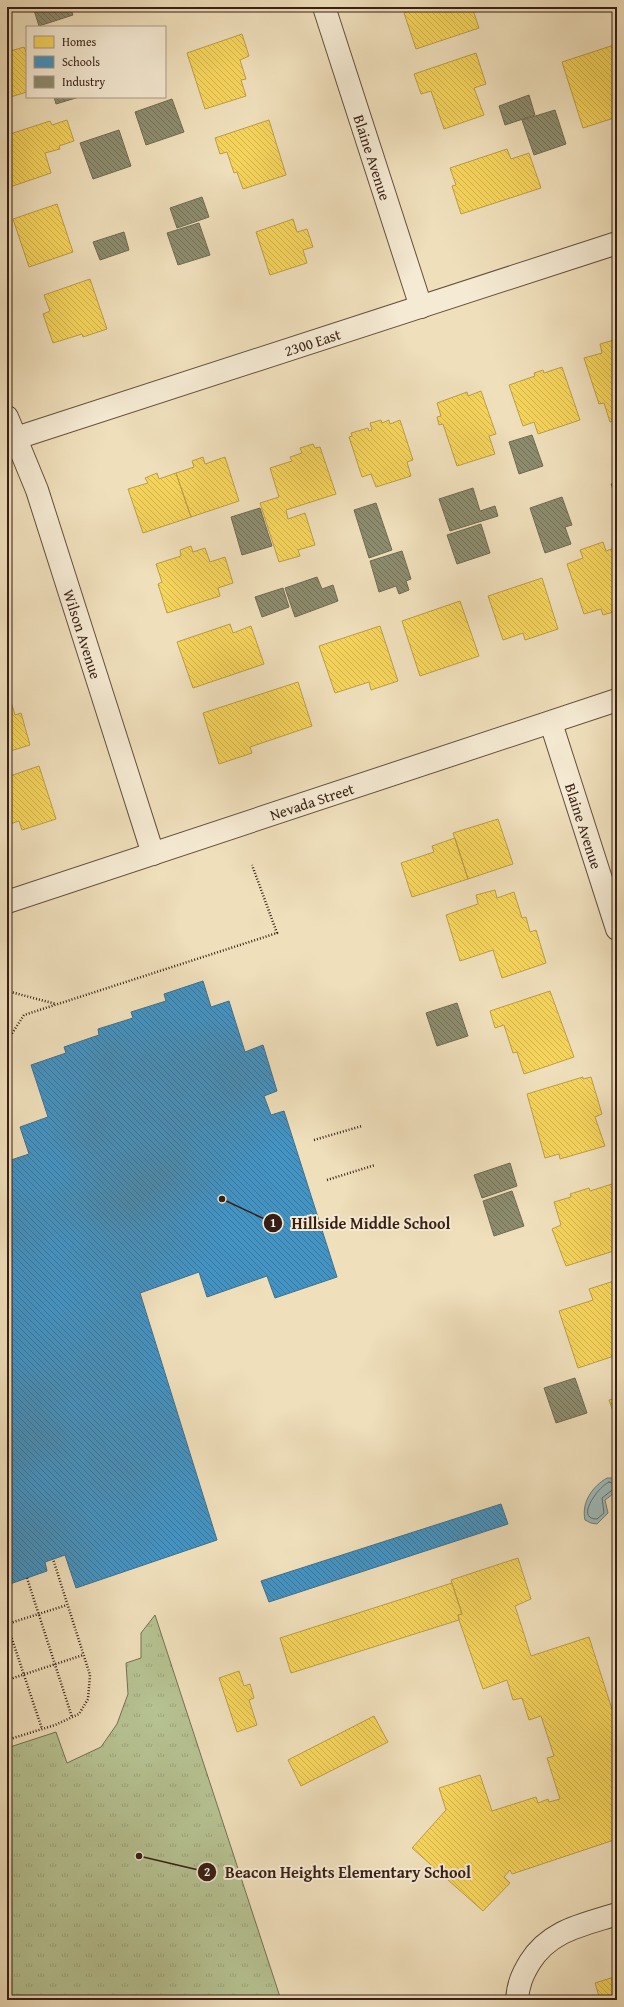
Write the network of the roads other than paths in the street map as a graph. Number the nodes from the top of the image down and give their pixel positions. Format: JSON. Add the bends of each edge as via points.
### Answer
{"nodes":[{"id":1,"x":324,"y":7,"type":"edge"},
{"id":2,"x":617,"y":243,"type":"edge"},
{"id":3,"x":421,"y":307,"type":"junction"},
{"id":4,"x":7,"y":417,"type":"edge"},
{"id":5,"x":11,"y":440,"type":"edge"},
{"id":6,"x":617,"y":700,"type":"edge"},
{"id":7,"x":551,"y":723,"type":"junction"},
{"id":8,"x":153,"y":854,"type":"junction"},
{"id":9,"x":7,"y":902,"type":"edge"},
{"id":10,"x":617,"y":929,"type":"edge"},
{"id":11,"x":617,"y":1914,"type":"edge"},
{"id":12,"x":517,"y":2000,"type":"edge"}],
"edges":[{"from":1,"to":3,"type":"street","name":"Blaine Avenue"},
{"from":2,"to":3,"type":"street","name":"2300 East"},
{"from":3,"to":5,"type":"street","name":"2300 East"},
{"from":4,"to":5,"type":"street","name":"Wilson Avenue"},
{"from":5,"to":8,"type":"street","name":"Wilson Avenue","via":[[43,508]]},
{"from":6,"to":7,"type":"street","name":"Nevada Street"},
{"from":7,"to":8,"type":"street","name":"Nevada Street"},
{"from":7,"to":10,"type":"street","name":"Blaine Avenue"},
{"from":8,"to":9,"type":"street","name":"Nevada Street"},
{"from":11,"to":12,"type":"street","via":[[558,1934],[537,1950],[521,1976]]}]}
